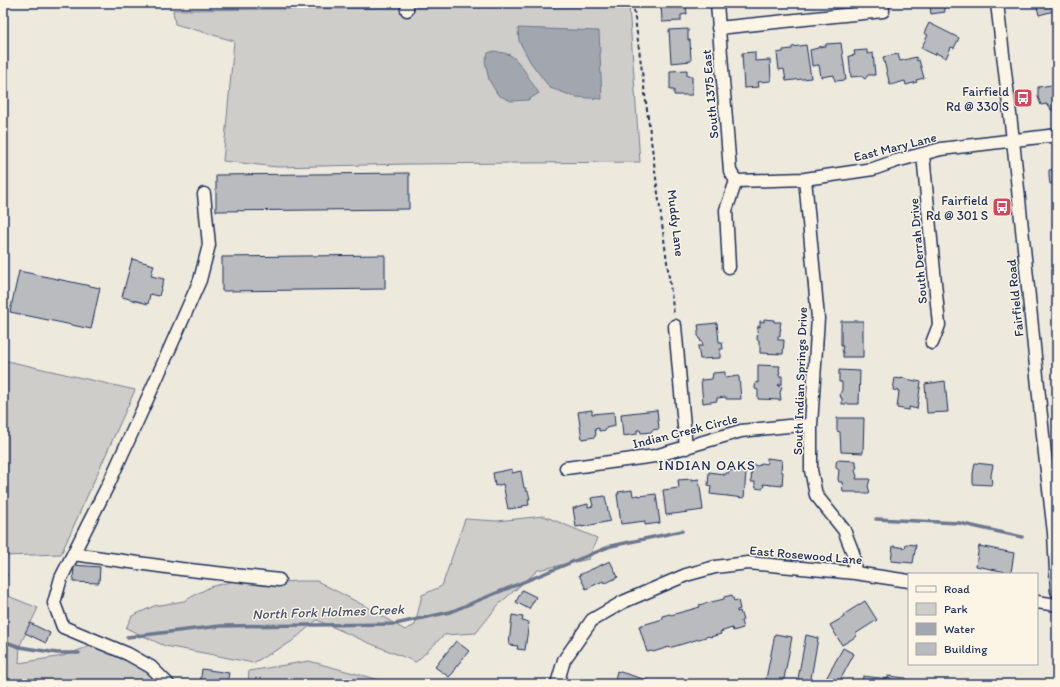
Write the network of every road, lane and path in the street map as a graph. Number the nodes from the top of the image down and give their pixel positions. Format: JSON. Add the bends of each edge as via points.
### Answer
{"nodes":[{"id":1,"x":633,"y":3,"type":"edge"},
{"id":2,"x":717,"y":3,"type":"edge"},
{"id":3,"x":997,"y":3,"type":"edge"},
{"id":4,"x":883,"y":7,"type":"edge"},
{"id":5,"x":718,"y":28,"type":"junction"},
{"id":6,"x":1057,"y":135,"type":"edge"},
{"id":7,"x":1013,"y":140,"type":"junction"},
{"id":8,"x":923,"y":154,"type":"junction"},
{"id":9,"x":805,"y":179,"type":"junction"},
{"id":10,"x":736,"y":181,"type":"junction"},
{"id":11,"x":204,"y":194,"type":"dead end"},
{"id":12,"x":729,"y":267,"type":"dead end"},
{"id":13,"x":675,"y":326,"type":"joint"},
{"id":14,"x":932,"y":343,"type":"dead end"},
{"id":15,"x":811,"y":425,"type":"junction"},
{"id":16,"x":686,"y":448,"type":"junction"},
{"id":17,"x":566,"y":468,"type":"dead end"},
{"id":18,"x":73,"y":554,"type":"junction"},
{"id":19,"x":855,"y":573,"type":"junction"},
{"id":20,"x":279,"y":580,"type":"dead end"},
{"id":21,"x":908,"y":581,"type":"edge"},
{"id":22,"x":1057,"y":591,"type":"edge"},
{"id":23,"x":1038,"y":602,"type":"edge"},
{"id":24,"x":1057,"y":605,"type":"edge"},
{"id":25,"x":168,"y":684,"type":"edge"},
{"id":26,"x":557,"y":684,"type":"edge"}],
"edges":[{"from":1,"to":13,"type":"path","name":"Muddy Lane"},
{"from":2,"to":5,"type":"street","name":"South 1375 East"},
{"from":3,"to":7,"type":"street","name":"Fairfield Road"},
{"from":4,"to":5,"type":"street"},
{"from":5,"to":10,"type":"street","name":"South 1375 East","via":[[730,171]]},
{"from":6,"to":7,"type":"street","name":"East Mary Lane"},
{"from":7,"to":8,"type":"street","name":"East Mary Lane","via":[[942,149]]},
{"from":7,"to":22,"type":"street","name":"Fairfield Road","via":[[1054,533]]},
{"from":8,"to":9,"type":"street","name":"East Mary Lane","via":[[873,170]]},
{"from":8,"to":14,"type":"street","name":"South Derrah Drive","via":[[939,325]]},
{"from":9,"to":10,"type":"street","name":"East Mary Lane"},
{"from":9,"to":15,"type":"street","name":"South Indian Springs Drive","via":[[818,318]]},
{"from":10,"to":12,"type":"street","via":[[726,210]]},
{"from":11,"to":18,"type":"street","via":[[209,245],[200,280],[156,382]]},
{"from":13,"to":16,"type":"street"},
{"from":15,"to":16,"type":"street","name":"Indian Creek Circle","via":[[741,431]]},
{"from":15,"to":19,"type":"street","name":"South Indian Springs Drive","via":[[811,470],[816,495],[844,530],[853,553]]},
{"from":16,"to":17,"type":"street","name":"Indian Creek Circle","via":[[655,456]]},
{"from":18,"to":20,"type":"street"},
{"from":18,"to":25,"type":"street","via":[[61,578],[54,604],[63,627],[128,654],[151,667]]},
{"from":19,"to":21,"type":"street","name":"East Rosewood Lane"},
{"from":19,"to":26,"type":"street","name":"East Rosewood Lane","via":[[748,563],[715,567],[686,575],[623,602],[592,620],[564,660]]},
{"from":23,"to":24,"type":"street"}]}
